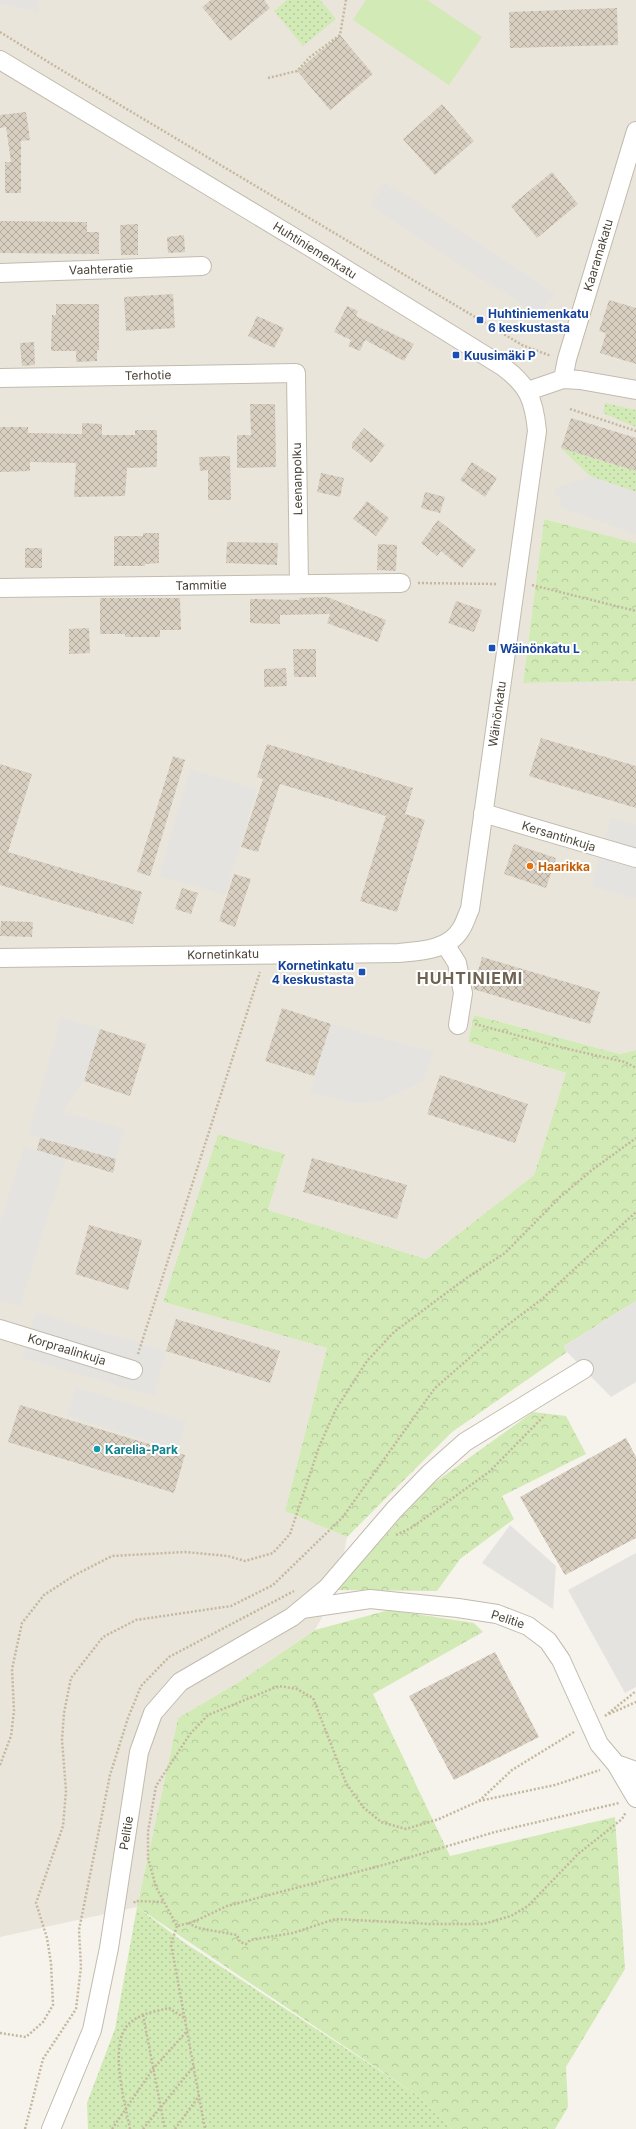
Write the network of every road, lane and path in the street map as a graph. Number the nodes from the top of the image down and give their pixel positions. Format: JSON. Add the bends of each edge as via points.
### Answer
{"nodes":[{"id":1,"x":346,"y":0,"type":"edge"},
{"id":2,"x":0,"y":32,"type":"edge"},
{"id":3,"x":0,"y":60,"type":"edge"},
{"id":4,"x":268,"y":78,"type":"dead end"},
{"id":5,"x":636,"y":131,"type":"edge"},
{"id":6,"x":202,"y":266,"type":"dead end"},
{"id":7,"x":0,"y":273,"type":"edge"},
{"id":8,"x":567,"y":360,"type":"junction"},
{"id":9,"x":296,"y":373,"type":"joint"},
{"id":10,"x":0,"y":378,"type":"edge"},
{"id":11,"x":563,"y":379,"type":"junction"},
{"id":12,"x":636,"y":390,"type":"edge"},
{"id":13,"x":528,"y":391,"type":"junction"},
{"id":14,"x":570,"y":409,"type":"dead end"},
{"id":15,"x":636,"y":431,"type":"edge"},
{"id":16,"x":401,"y":583,"type":"joint"},
{"id":17,"x":299,"y":584,"type":"junction"},
{"id":18,"x":501,"y":584,"type":"dead end"},
{"id":19,"x":528,"y":584,"type":"dead end"},
{"id":20,"x":0,"y":588,"type":"edge"},
{"id":21,"x":636,"y":611,"type":"edge"},
{"id":22,"x":483,"y":813,"type":"junction"},
{"id":23,"x":636,"y":858,"type":"edge"},
{"id":24,"x":445,"y":944,"type":"junction"},
{"id":25,"x":0,"y":958,"type":"edge"},
{"id":26,"x":260,"y":971,"type":"dead end"},
{"id":27,"x":458,"y":1022,"type":"joint"},
{"id":28,"x":636,"y":1068,"type":"edge"},
{"id":29,"x":636,"y":1138,"type":"edge"},
{"id":30,"x":636,"y":1212,"type":"edge"},
{"id":31,"x":0,"y":1329,"type":"edge"},
{"id":32,"x":584,"y":1369,"type":"dead end"},
{"id":33,"x":133,"y":1370,"type":"joint"},
{"id":34,"x":548,"y":1412,"type":"dead end"},
{"id":35,"x":390,"y":1538,"type":"dead end"},
{"id":36,"x":300,"y":1588,"type":"dead end"},
{"id":37,"x":302,"y":1609,"type":"junction"},
{"id":38,"x":636,"y":1691,"type":"edge"},
{"id":39,"x":636,"y":1702,"type":"edge"},
{"id":40,"x":606,"y":1716,"type":"junction"},
{"id":41,"x":589,"y":1724,"type":"junction"},
{"id":42,"x":616,"y":1764,"type":"junction"},
{"id":43,"x":0,"y":1766,"type":"edge"},
{"id":44,"x":636,"y":1771,"type":"edge"},
{"id":45,"x":479,"y":1801,"type":"junction"},
{"id":46,"x":631,"y":1802,"type":"edge"},
{"id":47,"x":164,"y":1902,"type":"junction"},
{"id":48,"x":134,"y":1907,"type":"dead end"},
{"id":49,"x":188,"y":1923,"type":"junction"},
{"id":50,"x":177,"y":1926,"type":"junction"},
{"id":51,"x":143,"y":2015,"type":"junction"},
{"id":52,"x":186,"y":2019,"type":"junction"},
{"id":53,"x":188,"y":2030,"type":"junction"},
{"id":54,"x":0,"y":2034,"type":"edge"},
{"id":55,"x":194,"y":2066,"type":"junction"},
{"id":56,"x":153,"y":2069,"type":"junction"},
{"id":57,"x":200,"y":2096,"type":"junction"},
{"id":58,"x":126,"y":2106,"type":"junction"},
{"id":59,"x":161,"y":2106,"type":"junction"},
{"id":60,"x":25,"y":2129,"type":"edge"},
{"id":61,"x":51,"y":2129,"type":"edge"},
{"id":62,"x":112,"y":2129,"type":"edge"},
{"id":63,"x":130,"y":2129,"type":"edge"},
{"id":64,"x":143,"y":2129,"type":"edge"},
{"id":65,"x":165,"y":2129,"type":"edge"},
{"id":66,"x":175,"y":2129,"type":"edge"},
{"id":67,"x":205,"y":2129,"type":"edge"}],
"edges":[{"from":1,"to":4,"type":"path","via":[[340,35],[310,57],[297,71]]},
{"from":2,"to":8,"type":"path","via":[[522,345]]},
{"from":3,"to":13,"type":"street","name":"Huhtiniemenkatu","via":[[502,366],[517,377]]},
{"from":5,"to":8,"type":"street","name":"Kaaramakatu"},
{"from":6,"to":7,"type":"street","name":"Vaahteratie"},
{"from":8,"to":11,"type":"street","name":"Kaaramakatu"},
{"from":9,"to":10,"type":"street","name":"Terhotie"},
{"from":9,"to":17,"type":"street","name":"Leenanpolku"},
{"from":11,"to":12,"type":"street"},
{"from":11,"to":13,"type":"street"},
{"from":13,"to":22,"type":"street","name":"Wäinönkatu","via":[[535,410],[537,431]]},
{"from":14,"to":15,"type":"path"},
{"from":16,"to":17,"type":"street","name":"Tammitie"},
{"from":16,"to":18,"type":"path"},
{"from":17,"to":20,"type":"street","name":"Tammitie"},
{"from":19,"to":21,"type":"path"},
{"from":22,"to":23,"type":"street","name":"Kersantinkuja"},
{"from":22,"to":24,"type":"street","name":"Wäinönkatu","via":[[470,909],[461,930]]},
{"from":24,"to":25,"type":"street","name":"Kornetinkatu","via":[[425,950],[399,953]]},
{"from":24,"to":27,"type":"street","via":[[457,963],[463,993]]},
{"from":26,"to":33,"type":"path"},
{"from":27,"to":28,"type":"path","via":[[625,1062]]},
{"from":29,"to":43,"type":"path","via":[[560,1197],[505,1253],[454,1286],[394,1332],[367,1361],[327,1428],[290,1534],[272,1552],[245,1561],[228,1556],[185,1552],[112,1556],[44,1595],[22,1623],[12,1669],[14,1711],[11,1736]]},
{"from":30,"to":54,"type":"path","via":[[542,1299],[505,1327],[435,1388],[342,1518],[273,1585],[231,1606],[136,1620],[103,1637],[71,1678],[64,1712],[62,1740],[66,1791],[63,1826],[36,1903],[47,1938],[53,2005],[43,2022],[26,2037]]},
{"from":31,"to":33,"type":"street","name":"Korpraalinkuja"},
{"from":32,"to":37,"type":"street","name":"Pelitie","via":[[465,1442],[425,1479],[327,1588]]},
{"from":34,"to":35,"type":"path","via":[[489,1472],[411,1528]]},
{"from":36,"to":60,"type":"path","via":[[274,1604],[169,1657],[141,1686],[110,1775],[79,1930],[81,1967],[76,2009],[42,2059]]},
{"from":37,"to":41,"type":"street","name":"Pelitie","via":[[370,1599],[497,1614],[528,1626],[548,1641],[561,1660]]},
{"from":37,"to":61,"type":"street","name":"Pelitie","via":[[180,1682],[153,1712],[139,1752],[109,1948],[92,2030]]},
{"from":38,"to":40,"type":"path"},
{"from":39,"to":40,"type":"path"},
{"from":40,"to":41,"type":"path"},
{"from":41,"to":42,"type":"street","name":"Pelitie","via":[[599,1744]]},
{"from":41,"to":45,"type":"path","via":[[512,1770]]},
{"from":42,"to":44,"type":"street"},
{"from":42,"to":45,"type":"path","via":[[555,1785]]},
{"from":42,"to":46,"type":"street","name":"Pelitie"},
{"from":45,"to":47,"type":"path","via":[[438,1819],[406,1828],[381,1822],[362,1807],[346,1783],[312,1698],[297,1689],[279,1686],[208,1715],[190,1734],[156,1786],[148,1832],[148,1858],[156,1888]]},
{"from":46,"to":49,"type":"path","via":[[495,1832],[387,1864],[227,1906]]},
{"from":46,"to":49,"type":"path","via":[[622,1819],[578,1854],[528,1906],[511,1916],[483,1924],[335,1919],[293,1933],[250,1940],[246,1944],[240,1942],[237,1934],[198,1928]]},
{"from":47,"to":48,"type":"path","via":[[135,1901]]},
{"from":47,"to":50,"type":"path"},
{"from":49,"to":50,"type":"path"},
{"from":50,"to":52,"type":"path","via":[[171,1944]]},
{"from":51,"to":52,"type":"path","via":[[169,2008]]},
{"from":51,"to":56,"type":"path"},
{"from":51,"to":58,"type":"path","via":[[130,2022],[119,2042],[118,2064]]},
{"from":52,"to":53,"type":"path"},
{"from":53,"to":55,"type":"path"},
{"from":53,"to":56,"type":"path"},
{"from":55,"to":57,"type":"path"},
{"from":55,"to":59,"type":"path"},
{"from":56,"to":58,"type":"path"},
{"from":56,"to":59,"type":"path"},
{"from":57,"to":66,"type":"path"},
{"from":57,"to":67,"type":"path"},
{"from":58,"to":62,"type":"path"},
{"from":58,"to":63,"type":"path"},
{"from":59,"to":64,"type":"path"},
{"from":59,"to":65,"type":"path"}]}
